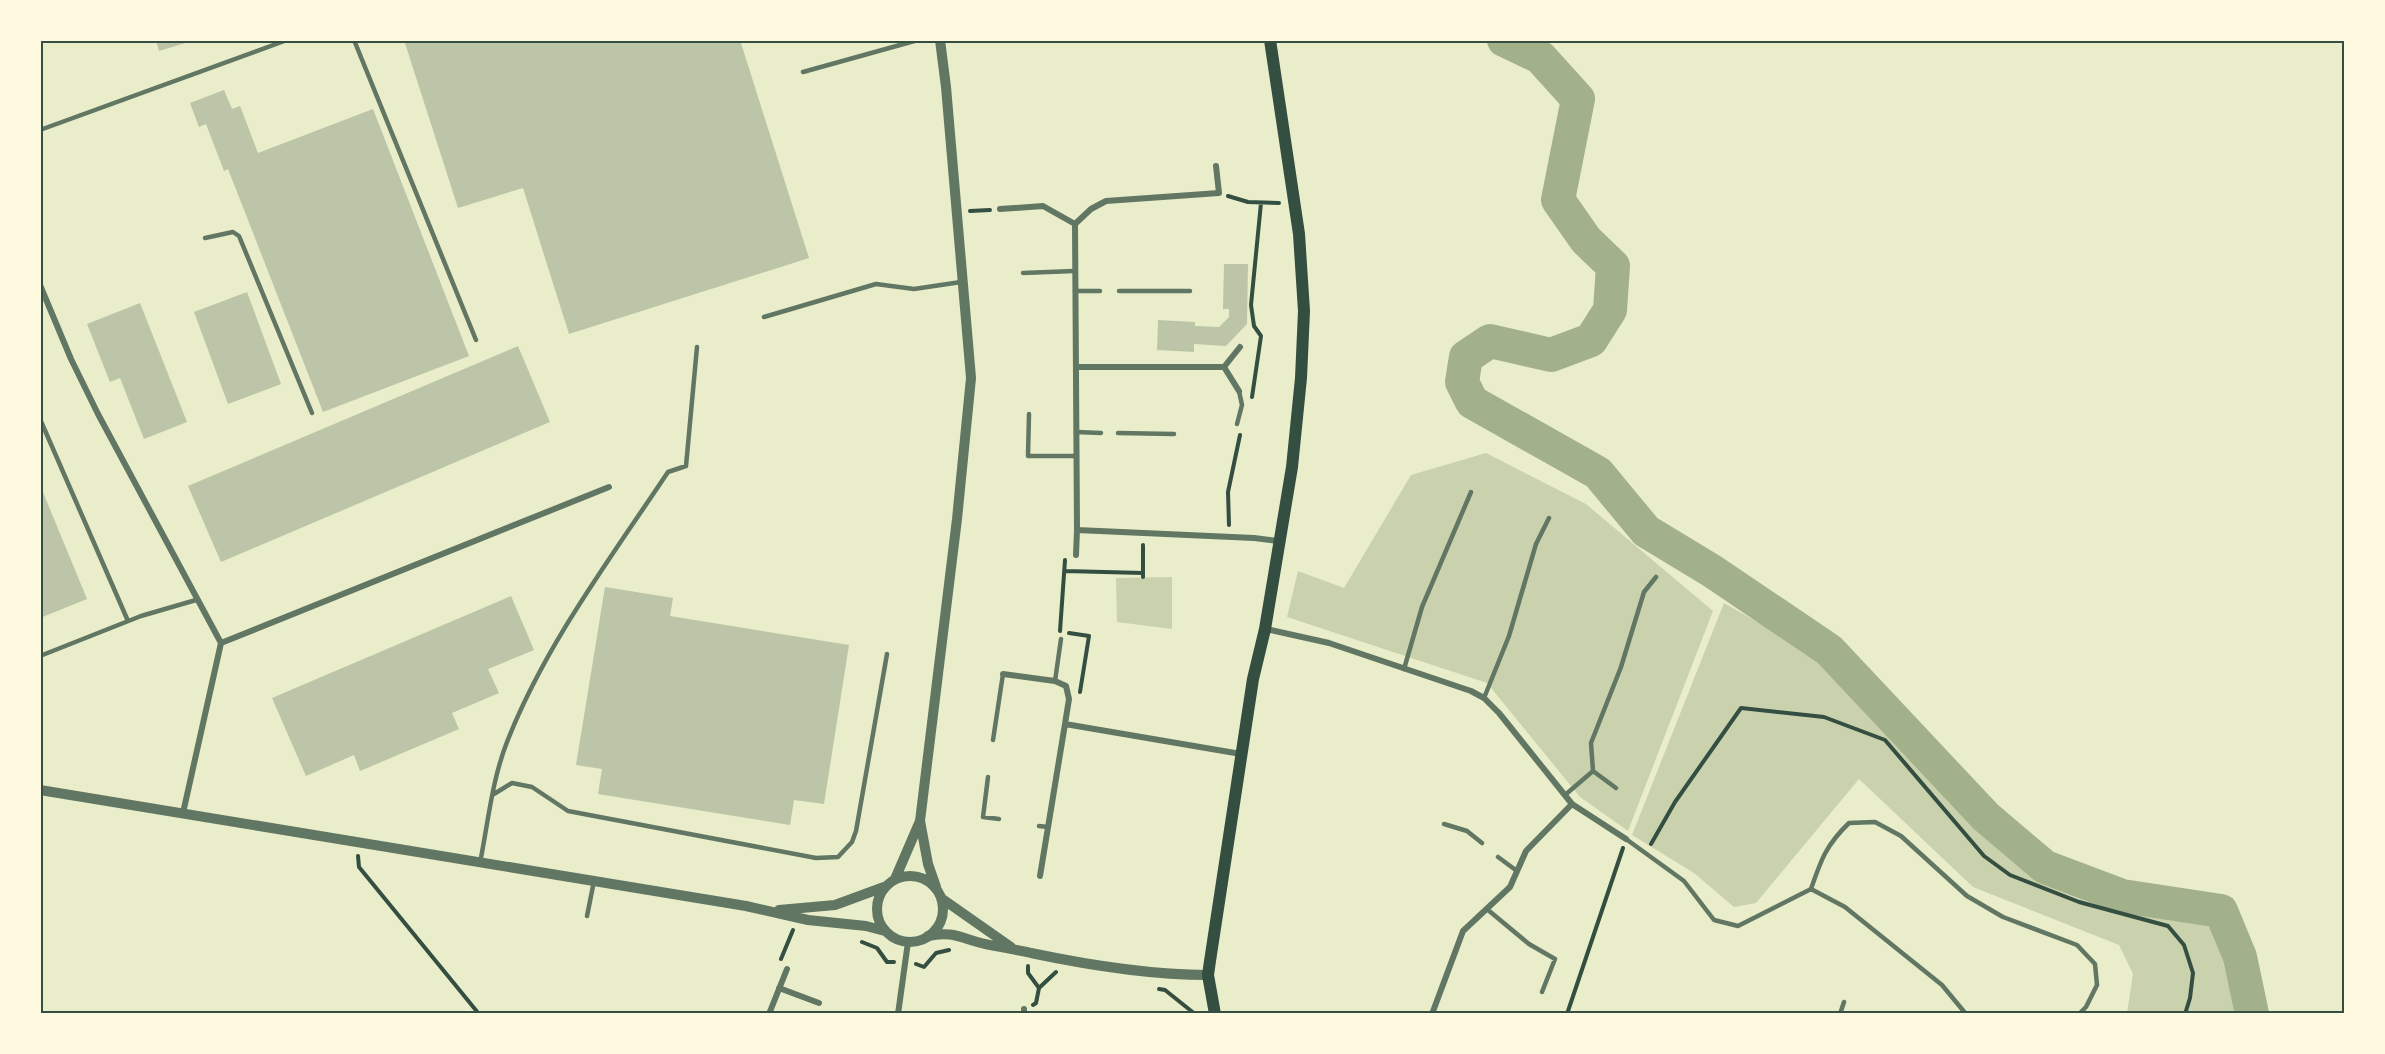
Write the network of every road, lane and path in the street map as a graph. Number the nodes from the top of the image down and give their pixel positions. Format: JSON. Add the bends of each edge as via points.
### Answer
{"nodes":[{"id":1,"x":287,"y":40,"type":"edge"},
{"id":2,"x":354,"y":40,"type":"edge"},
{"id":3,"x":918,"y":40,"type":"edge"},
{"id":4,"x":940,"y":40,"type":"edge"},
{"id":5,"x":1270,"y":40,"type":"edge"},
{"id":6,"x":803,"y":72,"type":"dead end"},
{"id":7,"x":40,"y":130,"type":"edge"},
{"id":8,"x":1216,"y":166,"type":"dead end"},
{"id":9,"x":1219,"y":193,"type":"junction"},
{"id":10,"x":1295,"y":202,"type":"junction"},
{"id":11,"x":1261,"y":203,"type":"junction"},
{"id":12,"x":1000,"y":209,"type":"joint"},
{"id":13,"x":957,"y":213,"type":"junction"},
{"id":14,"x":1075,"y":224,"type":"junction"},
{"id":15,"x":205,"y":238,"type":"dead end"},
{"id":16,"x":1074,"y":271,"type":"junction"},
{"id":17,"x":1023,"y":273,"type":"dead end"},
{"id":18,"x":964,"y":281,"type":"junction"},
{"id":19,"x":40,"y":285,"type":"edge"},
{"id":20,"x":1075,"y":291,"type":"junction"},
{"id":21,"x":1100,"y":291,"type":"dead end"},
{"id":22,"x":1119,"y":291,"type":"dead end"},
{"id":23,"x":1190,"y":291,"type":"dead end"},
{"id":24,"x":764,"y":317,"type":"dead end"},
{"id":25,"x":476,"y":340,"type":"dead end"},
{"id":26,"x":697,"y":347,"type":"dead end"},
{"id":27,"x":1240,"y":347,"type":"dead end"},
{"id":28,"x":1076,"y":367,"type":"junction"},
{"id":29,"x":1224,"y":368,"type":"junction"},
{"id":30,"x":1239,"y":391,"type":"joint"},
{"id":31,"x":1251,"y":407,"type":"dead end"},
{"id":32,"x":312,"y":413,"type":"dead end"},
{"id":33,"x":1029,"y":414,"type":"dead end"},
{"id":34,"x":40,"y":419,"type":"edge"},
{"id":35,"x":1237,"y":424,"type":"dead end"},
{"id":36,"x":1243,"y":430,"type":"dead end"},
{"id":37,"x":1076,"y":432,"type":"junction"},
{"id":38,"x":1101,"y":433,"type":"dead end"},
{"id":39,"x":1118,"y":433,"type":"dead end"},
{"id":40,"x":1173,"y":434,"type":"dead end"},
{"id":41,"x":1076,"y":456,"type":"junction"},
{"id":42,"x":609,"y":487,"type":"dead end"},
{"id":43,"x":1471,"y":492,"type":"dead end"},
{"id":44,"x":1549,"y":518,"type":"dead end"},
{"id":45,"x":1077,"y":530,"type":"junction"},
{"id":46,"x":1143,"y":533,"type":"junction"},
{"id":47,"x":1229,"y":536,"type":"junction"},
{"id":48,"x":1280,"y":542,"type":"junction"},
{"id":49,"x":1076,"y":555,"type":"joint"},
{"id":50,"x":1065,"y":571,"type":"junction"},
{"id":51,"x":1656,"y":577,"type":"dead end"},
{"id":52,"x":196,"y":600,"type":"junction"},
{"id":53,"x":128,"y":621,"type":"junction"},
{"id":54,"x":1265,"y":628,"type":"junction"},
{"id":55,"x":1061,"y":639,"type":"dead end"},
{"id":56,"x":221,"y":643,"type":"junction"},
{"id":57,"x":886,"y":654,"type":"dead end"},
{"id":58,"x":40,"y":656,"type":"edge"},
{"id":59,"x":1404,"y":669,"type":"junction"},
{"id":60,"x":1003,"y":674,"type":"joint"},
{"id":61,"x":1055,"y":681,"type":"junction"},
{"id":62,"x":1484,"y":698,"type":"junction"},
{"id":63,"x":1069,"y":699,"type":"junction"},
{"id":64,"x":1065,"y":724,"type":"junction"},
{"id":65,"x":993,"y":740,"type":"dead end"},
{"id":66,"x":1242,"y":754,"type":"junction"},
{"id":67,"x":1593,"y":771,"type":"junction"},
{"id":68,"x":988,"y":777,"type":"dead end"},
{"id":69,"x":1616,"y":788,"type":"dead end"},
{"id":70,"x":40,"y":790,"type":"edge"},
{"id":71,"x":494,"y":794,"type":"junction"},
{"id":72,"x":1565,"y":795,"type":"junction"},
{"id":73,"x":1572,"y":804,"type":"junction"},
{"id":74,"x":183,"y":813,"type":"junction"},
{"id":75,"x":999,"y":819,"type":"dead end"},
{"id":76,"x":920,"y":821,"type":"junction"},
{"id":77,"x":1444,"y":824,"type":"dead end"},
{"id":78,"x":1039,"y":826,"type":"dead end"},
{"id":79,"x":1048,"y":827,"type":"junction"},
{"id":80,"x":1626,"y":839,"type":"junction"},
{"id":81,"x":356,"y":842,"type":"junction"},
{"id":82,"x":1482,"y":843,"type":"dead end"},
{"id":83,"x":1646,"y":852,"type":"junction"},
{"id":84,"x":1498,"y":856,"type":"dead end"},
{"id":85,"x":480,"y":862,"type":"junction"},
{"id":86,"x":1517,"y":871,"type":"junction"},
{"id":87,"x":1040,"y":876,"type":"dead end"},
{"id":88,"x":895,"y":879,"type":"junction"},
{"id":89,"x":594,"y":881,"type":"junction"},
{"id":90,"x":884,"y":888,"type":"junction"},
{"id":91,"x":1811,"y":889,"type":"junction"},
{"id":92,"x":939,"y":893,"type":"junction"},
{"id":93,"x":770,"y":910,"type":"junction"},
{"id":94,"x":1488,"y":910,"type":"junction"},
{"id":95,"x":587,"y":916,"type":"dead end"},
{"id":96,"x":804,"y":930,"type":"dead end"},
{"id":97,"x":885,"y":931,"type":"junction"},
{"id":98,"x":928,"y":936,"type":"junction"},
{"id":99,"x":852,"y":939,"type":"dead end"},
{"id":100,"x":908,"y":942,"type":"junction"},
{"id":101,"x":1011,"y":947,"type":"junction"},
{"id":102,"x":957,"y":949,"type":"dead end"},
{"id":103,"x":906,"y":961,"type":"junction"},
{"id":104,"x":1018,"y":964,"type":"dead end"},
{"id":105,"x":1028,"y":966,"type":"junction"},
{"id":106,"x":1037,"y":968,"type":"dead end"},
{"id":107,"x":787,"y":969,"type":"joint"},
{"id":108,"x":1047,"y":970,"type":"dead end"},
{"id":109,"x":1056,"y":971,"type":"junction"},
{"id":110,"x":1067,"y":973,"type":"dead end"},
{"id":111,"x":1208,"y":975,"type":"junction"},
{"id":112,"x":779,"y":988,"type":"junction"},
{"id":113,"x":1039,"y":988,"type":"junction"},
{"id":114,"x":1155,"y":988,"type":"dead end"},
{"id":115,"x":1542,"y":992,"type":"dead end"},
{"id":116,"x":1844,"y":1002,"type":"dead end"},
{"id":117,"x":819,"y":1003,"type":"dead end"},
{"id":118,"x":1024,"y":1011,"type":"edge"},
{"id":119,"x":479,"y":1014,"type":"edge"},
{"id":120,"x":769,"y":1014,"type":"edge"},
{"id":121,"x":898,"y":1014,"type":"edge"},
{"id":122,"x":1195,"y":1014,"type":"edge"},
{"id":123,"x":1215,"y":1014,"type":"edge"},
{"id":124,"x":1432,"y":1014,"type":"edge"},
{"id":125,"x":1567,"y":1014,"type":"edge"},
{"id":126,"x":1840,"y":1014,"type":"edge"},
{"id":127,"x":1966,"y":1014,"type":"edge"},
{"id":128,"x":2079,"y":1014,"type":"edge"},
{"id":129,"x":2185,"y":1014,"type":"edge"}],
"edges":[{"from":1,"to":7,"type":"lane"},
{"from":2,"to":25,"type":"lane"},
{"from":3,"to":6,"type":"lane"},
{"from":4,"to":13,"type":"street"},
{"from":5,"to":10,"type":"main road"},
{"from":8,"to":9,"type":"street"},
{"from":9,"to":11,"type":"path"},
{"from":9,"to":14,"type":"street","via":[[1106,201]]},
{"from":10,"to":11,"type":"path"},
{"from":10,"to":48,"type":"main road","via":[[1303,284],[1303,340],[1294,448]]},
{"from":11,"to":31,"type":"path","via":[[1251,306],[1254,326],[1261,336]]},
{"from":12,"to":13,"type":"path"},
{"from":12,"to":14,"type":"street","via":[[1043,206]]},
{"from":13,"to":18,"type":"street"},
{"from":14,"to":16,"type":"street"},
{"from":15,"to":32,"type":"lane","via":[[233,232],[239,236]]},
{"from":16,"to":17,"type":"lane"},
{"from":16,"to":20,"type":"street"},
{"from":18,"to":24,"type":"lane","via":[[914,289],[876,284]]},
{"from":18,"to":76,"type":"street","via":[[971,361],[969,412]]},
{"from":19,"to":52,"type":"street","via":[[76,368]]},
{"from":20,"to":21,"type":"lane"},
{"from":20,"to":28,"type":"street"},
{"from":22,"to":23,"type":"lane"},
{"from":26,"to":71,"type":"lane","via":[[686,466],[668,472],[552,647],[507,742]]},
{"from":27,"to":29,"type":"street"},
{"from":28,"to":29,"type":"street"},
{"from":28,"to":37,"type":"street"},
{"from":29,"to":30,"type":"street"},
{"from":30,"to":35,"type":"lane","via":[[1242,405]]},
{"from":33,"to":41,"type":"lane","via":[[1028,456]]},
{"from":34,"to":53,"type":"lane"},
{"from":36,"to":47,"type":"path","via":[[1228,492]]},
{"from":37,"to":38,"type":"lane"},
{"from":37,"to":41,"type":"street"},
{"from":39,"to":40,"type":"lane"},
{"from":41,"to":45,"type":"street"},
{"from":42,"to":56,"type":"street"},
{"from":43,"to":59,"type":"lane","via":[[1422,607]]},
{"from":44,"to":62,"type":"lane","via":[[1536,544],[1509,636]]},
{"from":45,"to":46,"type":"street"},
{"from":45,"to":49,"type":"street"},
{"from":46,"to":47,"type":"street"},
{"from":46,"to":50,"type":"path","via":[[1143,575]]},
{"from":47,"to":48,"type":"street"},
{"from":48,"to":54,"type":"main road"},
{"from":49,"to":50,"type":"path","via":[[1065,556]]},
{"from":50,"to":63,"type":"path","via":[[1060,631],[1089,636],[1081,692]]},
{"from":51,"to":67,"type":"lane","via":[[1644,592],[1621,667],[1591,743]]},
{"from":52,"to":53,"type":"lane"},
{"from":52,"to":56,"type":"street"},
{"from":53,"to":58,"type":"lane"},
{"from":54,"to":59,"type":"street","via":[[1329,643]]},
{"from":54,"to":66,"type":"main road"},
{"from":55,"to":61,"type":"lane"},
{"from":56,"to":74,"type":"street"},
{"from":57,"to":71,"type":"lane","via":[[856,831],[852,842],[838,856],[816,858],[568,811],[532,787],[512,783]]},
{"from":59,"to":62,"type":"street"},
{"from":60,"to":61,"type":"street"},
{"from":60,"to":65,"type":"lane"},
{"from":61,"to":63,"type":"street","via":[[1066,686]]},
{"from":62,"to":72,"type":"street"},
{"from":63,"to":64,"type":"street"},
{"from":64,"to":66,"type":"street"},
{"from":64,"to":79,"type":"street"},
{"from":66,"to":111,"type":"main road"},
{"from":67,"to":69,"type":"lane"},
{"from":67,"to":72,"type":"lane"},
{"from":68,"to":75,"type":"lane","via":[[983,817]]},
{"from":70,"to":74,"type":"street"},
{"from":71,"to":85,"type":"lane"},
{"from":72,"to":73,"type":"street"},
{"from":73,"to":80,"type":"street"},
{"from":73,"to":86,"type":"street","via":[[1526,851]]},
{"from":74,"to":81,"type":"street"},
{"from":76,"to":88,"type":"street"},
{"from":76,"to":92,"type":"street","via":[[928,864]]},
{"from":77,"to":82,"type":"lane","via":[[1467,831]]},
{"from":78,"to":79,"type":"lane"},
{"from":79,"to":87,"type":"street"},
{"from":80,"to":83,"type":"lane"},
{"from":80,"to":125,"type":"path"},
{"from":81,"to":85,"type":"street"},
{"from":81,"to":119,"type":"path","via":[[359,867]]},
{"from":83,"to":91,"type":"lane","via":[[1684,881],[1714,920],[1738,926]]},
{"from":83,"to":129,"type":"path","via":[[1675,802],[1741,708],[1824,717],[1885,740],[1984,856],[2010,875],[2079,902],[2168,926],[2184,945],[2193,973]]},
{"from":84,"to":86,"type":"lane"},
{"from":85,"to":89,"type":"street"},
{"from":86,"to":94,"type":"street","via":[[1510,887]]},
{"from":88,"to":90,"type":"street"},
{"from":88,"to":92,"type":"street","via":[[918,876]]},
{"from":89,"to":93,"type":"street"},
{"from":89,"to":95,"type":"lane"},
{"from":90,"to":93,"type":"street","via":[[835,905]]},
{"from":90,"to":97,"type":"street","via":[[876,905]]},
{"from":91,"to":127,"type":"lane","via":[[1845,907],[1942,985]]},
{"from":91,"to":128,"type":"lane","via":[[1832,839],[1849,823],[1875,822],[1901,836],[1967,896],[2003,917],[2077,945],[2096,964],[2097,985]]},
{"from":92,"to":98,"type":"street","via":[[943,906],[940,923]]},
{"from":92,"to":101,"type":"street"},
{"from":93,"to":97,"type":"street","via":[[808,920]]},
{"from":94,"to":115,"type":"lane","via":[[1529,944],[1555,959]]},
{"from":94,"to":124,"type":"street","via":[[1463,931]]},
{"from":96,"to":107,"type":"path","via":[[794,928],[780,962]]},
{"from":97,"to":100,"type":"street"},
{"from":98,"to":100,"type":"street"},
{"from":98,"to":101,"type":"street","via":[[944,933]]},
{"from":99,"to":103,"type":"path","via":[[877,948],[887,962]]},
{"from":100,"to":103,"type":"street"},
{"from":101,"to":111,"type":"street","via":[[1147,972]]},
{"from":102,"to":103,"type":"path","via":[[936,952],[924,967]]},
{"from":103,"to":121,"type":"street"},
{"from":104,"to":105,"type":"path"},
{"from":105,"to":106,"type":"path"},
{"from":105,"to":113,"type":"path","via":[[1028,973]]},
{"from":107,"to":112,"type":"street"},
{"from":108,"to":109,"type":"path"},
{"from":109,"to":110,"type":"path"},
{"from":109,"to":113,"type":"path"},
{"from":111,"to":123,"type":"main road"},
{"from":112,"to":117,"type":"street"},
{"from":112,"to":120,"type":"street"},
{"from":113,"to":118,"type":"path","via":[[1036,1003]]},
{"from":114,"to":122,"type":"path","via":[[1166,990]]},
{"from":116,"to":126,"type":"lane"}]}
